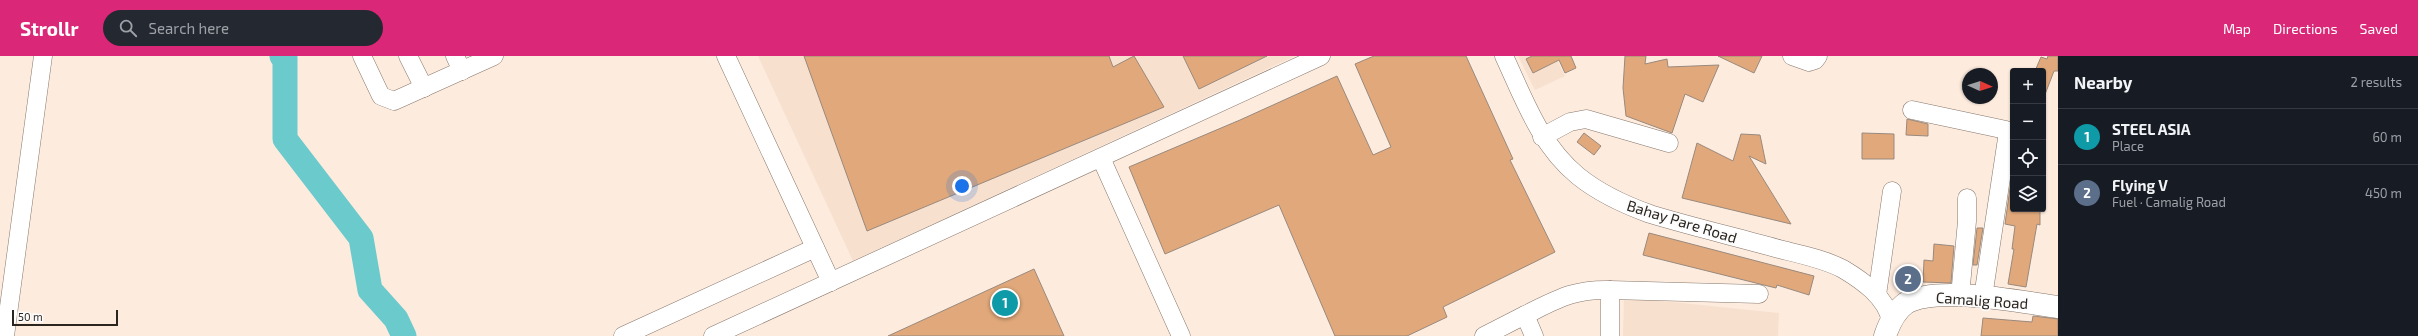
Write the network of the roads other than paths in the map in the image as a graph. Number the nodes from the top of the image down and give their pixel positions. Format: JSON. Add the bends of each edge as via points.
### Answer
{"nodes":[{"id":1,"x":42,"y":56,"type":"edge"},
{"id":2,"x":362,"y":56,"type":"edge"},
{"id":3,"x":408,"y":56,"type":"edge"},
{"id":4,"x":494,"y":56,"type":"edge"},
{"id":5,"x":726,"y":56,"type":"edge"},
{"id":6,"x":1321,"y":56,"type":"edge"},
{"id":7,"x":1504,"y":56,"type":"edge"},
{"id":8,"x":1792,"y":56,"type":"edge"},
{"id":9,"x":1817,"y":58,"type":"edge"},
{"id":10,"x":458,"y":63,"type":"edge"},
{"id":11,"x":424,"y":88,"type":"junction"},
{"id":12,"x":1912,"y":110,"type":"dead end"},
{"id":13,"x":1542,"y":137,"type":"junction"},
{"id":14,"x":1669,"y":143,"type":"dead end"},
{"id":15,"x":1101,"y":158,"type":"junction"},
{"id":16,"x":1892,"y":191,"type":"dead end"},
{"id":17,"x":1966,"y":198,"type":"dead end"},
{"id":18,"x":815,"y":248,"type":"junction"},
{"id":19,"x":831,"y":282,"type":"junction"},
{"id":20,"x":1610,"y":290,"type":"junction"},
{"id":21,"x":1759,"y":294,"type":"dead end"},
{"id":22,"x":1877,"y":295,"type":"junction"},
{"id":23,"x":1960,"y":296,"type":"junction"},
{"id":24,"x":1983,"y":297,"type":"junction"},
{"id":25,"x":2058,"y":307,"type":"edge"},
{"id":26,"x":1526,"y":315,"type":"junction"},
{"id":27,"x":1888,"y":328,"type":"edge"},
{"id":28,"x":745,"y":330,"type":"edge"},
{"id":29,"x":5,"y":336,"type":"edge"},
{"id":30,"x":623,"y":336,"type":"edge"},
{"id":31,"x":713,"y":336,"type":"edge"},
{"id":32,"x":1181,"y":336,"type":"edge"},
{"id":33,"x":1484,"y":336,"type":"edge"},
{"id":34,"x":1534,"y":336,"type":"edge"},
{"id":35,"x":1610,"y":336,"type":"edge"}],
"edges":[{"from":1,"to":29,"type":"street"},
{"from":2,"to":11,"type":"street","via":[[381,96],[388,100],[394,101]]},
{"from":3,"to":11,"type":"street"},
{"from":4,"to":10,"type":"street"},
{"from":5,"to":18,"type":"street"},
{"from":6,"to":15,"type":"street"},
{"from":7,"to":13,"type":"street","name":"Bahay Pare Road"},
{"from":8,"to":9,"type":"street","via":[[1809,62]]},
{"from":10,"to":11,"type":"street"},
{"from":12,"to":24,"type":"street","via":[[2008,132]]},
{"from":13,"to":14,"type":"street","via":[[1570,122],[1586,119]]},
{"from":13,"to":22,"type":"street","name":"Bahay Pare Road","via":[[1578,176],[1616,200],[1650,214],[1841,268]]},
{"from":15,"to":19,"type":"street"},
{"from":15,"to":32,"type":"street"},
{"from":16,"to":22,"type":"street"},
{"from":17,"to":23,"type":"street","via":[[1967,221]]},
{"from":18,"to":19,"type":"street"},
{"from":18,"to":30,"type":"street"},
{"from":19,"to":28,"type":"street"},
{"from":20,"to":21,"type":"street"},
{"from":20,"to":26,"type":"street","via":[[1587,290],[1564,295]]},
{"from":20,"to":35,"type":"street"},
{"from":22,"to":27,"type":"street","name":"Bahay Pare Road","via":[[1888,310]]},
{"from":23,"to":24,"type":"main road","name":"Camalig Road"},
{"from":23,"to":27,"type":"main road","name":"Camalig Road","via":[[1926,296],[1915,299],[1905,304]]},
{"from":24,"to":25,"type":"main road","name":"Camalig Road"},
{"from":26,"to":33,"type":"street"},
{"from":26,"to":34,"type":"street"},
{"from":28,"to":31,"type":"street"}]}
